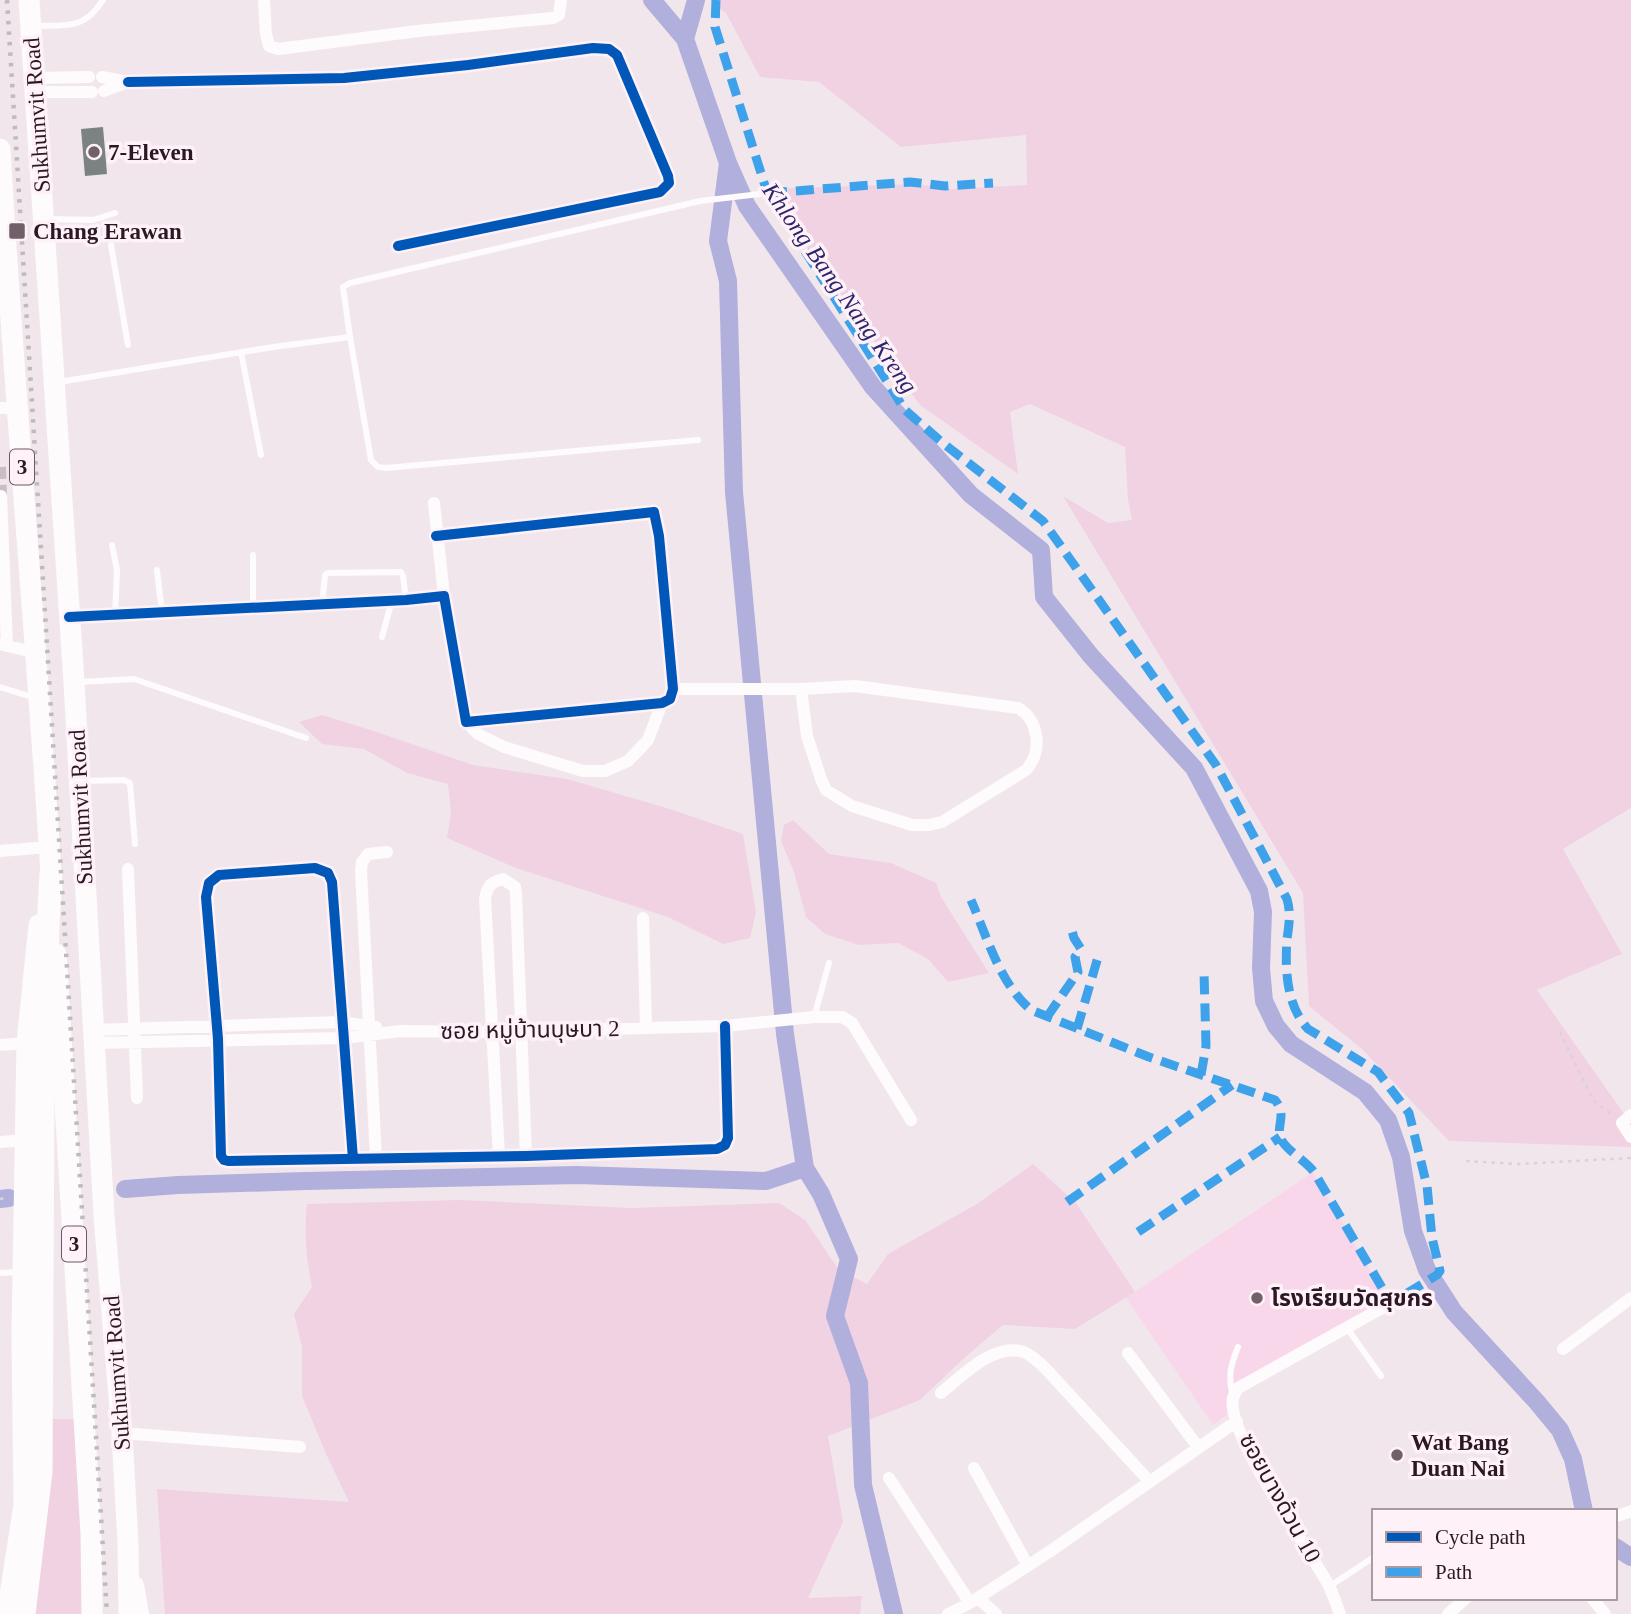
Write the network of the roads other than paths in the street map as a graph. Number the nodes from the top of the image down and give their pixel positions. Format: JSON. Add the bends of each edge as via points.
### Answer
{"nodes":[{"id":1,"x":29,"y":0,"type":"edge"},
{"id":2,"x":103,"y":0,"type":"edge"},
{"id":3,"x":264,"y":0,"type":"edge"},
{"id":4,"x":561,"y":0,"type":"edge"},
{"id":5,"x":31,"y":26,"type":"junction"},
{"id":6,"x":35,"y":85,"type":"junction"},
{"id":7,"x":0,"y":149,"type":"edge"},
{"id":8,"x":768,"y":193,"type":"dead end"},
{"id":9,"x":115,"y":213,"type":"dead end"},
{"id":10,"x":45,"y":219,"type":"junction"},
{"id":11,"x":111,"y":245,"type":"dead end"},
{"id":12,"x":398,"y":246,"type":"dead end"},
{"id":13,"x":3,"y":268,"type":"edge"},
{"id":14,"x":350,"y":337,"type":"junction"},
{"id":15,"x":128,"y":345,"type":"dead end"},
{"id":16,"x":241,"y":352,"type":"junction"},
{"id":17,"x":131,"y":359,"type":"dead end"},
{"id":18,"x":133,"y":369,"type":"junction"},
{"id":19,"x":53,"y":383,"type":"junction"},
{"id":20,"x":9,"y":408,"type":"edge"},
{"id":21,"x":698,"y":440,"type":"dead end"},
{"id":22,"x":261,"y":455,"type":"dead end"},
{"id":23,"x":1,"y":496,"type":"edge"},
{"id":24,"x":434,"y":503,"type":"dead end"},
{"id":25,"x":436,"y":536,"type":"junction"},
{"id":26,"x":112,"y":545,"type":"dead end"},
{"id":27,"x":253,"y":555,"type":"dead end"},
{"id":28,"x":157,"y":570,"type":"dead end"},
{"id":29,"x":444,"y":596,"type":"junction"},
{"id":30,"x":392,"y":600,"type":"junction"},
{"id":31,"x":406,"y":600,"type":"junction"},
{"id":32,"x":322,"y":604,"type":"junction"},
{"id":33,"x":253,"y":608,"type":"junction"},
{"id":34,"x":162,"y":613,"type":"junction"},
{"id":35,"x":115,"y":615,"type":"junction"},
{"id":36,"x":69,"y":617,"type":"junction"},
{"id":37,"x":382,"y":637,"type":"dead end"},
{"id":38,"x":3,"y":645,"type":"edge"},
{"id":39,"x":37,"y":653,"type":"junction"},
{"id":40,"x":74,"y":682,"type":"junction"},
{"id":41,"x":0,"y":687,"type":"edge"},
{"id":42,"x":673,"y":689,"type":"junction"},
{"id":43,"x":801,"y":689,"type":"junction"},
{"id":44,"x":40,"y":700,"type":"junction"},
{"id":45,"x":662,"y":703,"type":"junction"},
{"id":46,"x":466,"y":722,"type":"junction"},
{"id":47,"x":306,"y":738,"type":"dead end"},
{"id":48,"x":80,"y":781,"type":"junction"},
{"id":49,"x":45,"y":785,"type":"junction"},
{"id":50,"x":135,"y":844,"type":"dead end"},
{"id":51,"x":49,"y":849,"type":"junction"},
{"id":52,"x":0,"y":851,"type":"edge"},
{"id":53,"x":387,"y":852,"type":"dead end"},
{"id":54,"x":128,"y":869,"type":"dead end"},
{"id":55,"x":51,"y":874,"type":"junction"},
{"id":56,"x":643,"y":918,"type":"dead end"},
{"id":57,"x":829,"y":963,"type":"dead end"},
{"id":58,"x":814,"y":1017,"type":"junction"},
{"id":59,"x":341,"y":1022,"type":"junction"},
{"id":60,"x":217,"y":1026,"type":"junction"},
{"id":61,"x":725,"y":1026,"type":"junction"},
{"id":62,"x":646,"y":1028,"type":"junction"},
{"id":63,"x":368,"y":1030,"type":"junction"},
{"id":64,"x":520,"y":1030,"type":"junction"},
{"id":65,"x":491,"y":1032,"type":"junction"},
{"id":66,"x":135,"y":1035,"type":"junction"},
{"id":67,"x":93,"y":1036,"type":"junction"},
{"id":68,"x":343,"y":1038,"type":"junction"},
{"id":69,"x":218,"y":1039,"type":"junction"},
{"id":70,"x":27,"y":1043,"type":"junction"},
{"id":71,"x":0,"y":1045,"type":"edge"},
{"id":72,"x":137,"y":1098,"type":"dead end"},
{"id":73,"x":1627,"y":1119,"type":"edge"},
{"id":74,"x":911,"y":1120,"type":"dead end"},
{"id":75,"x":1631,"y":1137,"type":"edge"},
{"id":76,"x":26,"y":1140,"type":"junction"},
{"id":77,"x":0,"y":1142,"type":"edge"},
{"id":78,"x":499,"y":1156,"type":"junction"},
{"id":79,"x":526,"y":1156,"type":"junction"},
{"id":80,"x":376,"y":1158,"type":"junction"},
{"id":81,"x":353,"y":1159,"type":"junction"},
{"id":82,"x":23,"y":1272,"type":"junction"},
{"id":83,"x":0,"y":1273,"type":"edge"},
{"id":84,"x":1631,"y":1298,"type":"edge"},
{"id":85,"x":1391,"y":1303,"type":"dead end"},
{"id":86,"x":1347,"y":1328,"type":"junction"},
{"id":87,"x":1238,"y":1348,"type":"dead end"},
{"id":88,"x":1563,"y":1349,"type":"dead end"},
{"id":89,"x":1128,"y":1353,"type":"dead end"},
{"id":90,"x":1381,"y":1376,"type":"dead end"},
{"id":91,"x":941,"y":1393,"type":"dead end"},
{"id":92,"x":1233,"y":1396,"type":"junction"},
{"id":93,"x":1237,"y":1421,"type":"junction"},
{"id":94,"x":122,"y":1433,"type":"junction"},
{"id":95,"x":300,"y":1447,"type":"dead end"},
{"id":96,"x":1198,"y":1447,"type":"junction"},
{"id":97,"x":975,"y":1468,"type":"dead end"},
{"id":98,"x":890,"y":1478,"type":"dead end"},
{"id":99,"x":1150,"y":1482,"type":"junction"},
{"id":100,"x":128,"y":1544,"type":"junction"},
{"id":101,"x":1372,"y":1558,"type":"edge"},
{"id":102,"x":1028,"y":1566,"type":"junction"},
{"id":103,"x":1329,"y":1586,"type":"junction"},
{"id":104,"x":1464,"y":1600,"type":"edge"},
{"id":105,"x":1593,"y":1600,"type":"edge"},
{"id":106,"x":974,"y":1601,"type":"junction"},
{"id":107,"x":7,"y":1614,"type":"edge"},
{"id":108,"x":24,"y":1614,"type":"edge"},
{"id":109,"x":92,"y":1614,"type":"edge"},
{"id":110,"x":129,"y":1614,"type":"edge"},
{"id":111,"x":140,"y":1614,"type":"edge"},
{"id":112,"x":948,"y":1614,"type":"edge"},
{"id":113,"x":996,"y":1614,"type":"edge"},
{"id":114,"x":1340,"y":1614,"type":"edge"},
{"id":115,"x":1448,"y":1614,"type":"edge"},
{"id":116,"x":1605,"y":1614,"type":"edge"}],
"edges":[{"from":1,"to":5,"type":"highway","name":"Sukhumvit Road","number":"3"},
{"from":2,"to":5,"type":"lane","via":[[80,23]]},
{"from":3,"to":4,"type":"street","via":[[265,34],[269,46],[278,49],[553,18],[559,15]]},
{"from":5,"to":6,"type":"highway","name":"Sukhumvit Road","number":"3"},
{"from":6,"to":10,"type":"highway","name":"Sukhumvit Road","number":"3"},
{"from":6,"to":12,"type":"street","via":[[344,78],[593,48],[609,49],[617,55],[668,176],[669,183],[660,192]]},
{"from":7,"to":13,"type":"highway","name":"Sukhumvit Road","number":"3"},
{"from":8,"to":14,"type":"lane","via":[[700,201],[350,283],[343,287]]},
{"from":9,"to":10,"type":"lane","via":[[93,220]]},
{"from":10,"to":19,"type":"highway","name":"Sukhumvit Road","number":"3"},
{"from":11,"to":15,"type":"lane"},
{"from":13,"to":20,"type":"highway","name":"Sukhumvit Road","number":"3"},
{"from":14,"to":16,"type":"lane"},
{"from":14,"to":21,"type":"lane","via":[[371,460],[378,467]]},
{"from":16,"to":18,"type":"lane"},
{"from":16,"to":22,"type":"lane"},
{"from":17,"to":18,"type":"lane"},
{"from":18,"to":19,"type":"lane"},
{"from":19,"to":36,"type":"highway","name":"Sukhumvit Road","number":"3"},
{"from":20,"to":39,"type":"highway","name":"Sukhumvit Road","number":"3"},
{"from":23,"to":38,"type":"street"},
{"from":24,"to":25,"type":"street"},
{"from":25,"to":29,"type":"street"},
{"from":25,"to":42,"type":"street","via":[[654,512]]},
{"from":26,"to":35,"type":"lane","via":[[118,587]]},
{"from":27,"to":33,"type":"lane"},
{"from":28,"to":34,"type":"lane"},
{"from":29,"to":31,"type":"street"},
{"from":29,"to":46,"type":"street"},
{"from":30,"to":31,"type":"street"},
{"from":30,"to":32,"type":"street"},
{"from":30,"to":37,"type":"lane"},
{"from":31,"to":32,"type":"lane","via":[[401,572],[328,573]]},
{"from":32,"to":33,"type":"street"},
{"from":33,"to":34,"type":"street"},
{"from":34,"to":35,"type":"street"},
{"from":35,"to":36,"type":"street"},
{"from":36,"to":40,"type":"highway","name":"Sukhumvit Road","number":"3"},
{"from":38,"to":39,"type":"street"},
{"from":39,"to":44,"type":"highway","name":"Sukhumvit Road","number":"3"},
{"from":40,"to":47,"type":"lane","via":[[134,679]]},
{"from":40,"to":48,"type":"highway","name":"Sukhumvit Road","number":"3"},
{"from":41,"to":44,"type":"lane"},
{"from":42,"to":43,"type":"street"},
{"from":42,"to":45,"type":"street","via":[[670,699]]},
{"from":43,"to":43,"type":"street","via":[[855,686],[1018,708],[1033,721],[1032,764],[942,822],[912,825],[886,818],[852,806],[826,790],[807,736]]},
{"from":44,"to":49,"type":"highway","name":"Sukhumvit Road","number":"3"},
{"from":45,"to":46,"type":"street"},
{"from":45,"to":46,"type":"street","via":[[648,740],[628,761],[606,771],[583,771],[505,747],[478,734]]},
{"from":48,"to":49,"type":"highway"},
{"from":48,"to":50,"type":"lane","via":[[130,783]]},
{"from":48,"to":67,"type":"highway","name":"Sukhumvit Road","number":"3"},
{"from":49,"to":51,"type":"highway","name":"Sukhumvit Road","number":"3"},
{"from":51,"to":52,"type":"street"},
{"from":51,"to":55,"type":"highway","name":"Sukhumvit Road","number":"3"},
{"from":51,"to":70,"type":"highway"},
{"from":53,"to":63,"type":"street","via":[[368,854],[362,862]]},
{"from":54,"to":66,"type":"street"},
{"from":55,"to":108,"type":"highway","via":[[43,1096],[41,1472]]},
{"from":55,"to":109,"type":"highway","name":"Sukhumvit Road","number":"3"},
{"from":56,"to":62,"type":"street"},
{"from":57,"to":58,"type":"lane"},
{"from":58,"to":61,"type":"street","name":"ซอย หมู่บ้านบุษบา 2"},
{"from":58,"to":74,"type":"street","name":"ซอย หมู่บ้านบุษบา 2","via":[[842,1017],[852,1023]]},
{"from":59,"to":60,"type":"street"},
{"from":59,"to":60,"type":"street","via":[[332,882],[328,873],[315,868],[219,875],[209,883],[206,897]]},
{"from":59,"to":63,"type":"street"},
{"from":59,"to":68,"type":"street"},
{"from":60,"to":66,"type":"street"},
{"from":60,"to":69,"type":"street"},
{"from":61,"to":62,"type":"street","name":"ซอย หมู่บ้านบุษบา 2"},
{"from":61,"to":79,"type":"street","via":[[725,1145],[717,1149]]},
{"from":62,"to":64,"type":"street","name":"ซอย หมู่บ้านบุษบา 2"},
{"from":63,"to":65,"type":"street","name":"ซอย หมู่บ้านบุษบา 2"},
{"from":63,"to":68,"type":"street","name":"ซอย หมู่บ้านบุษบา 2"},
{"from":63,"to":80,"type":"street"},
{"from":64,"to":65,"type":"street","name":"ซอย หมู่บ้านบุษบา 2"},
{"from":64,"to":65,"type":"street","via":[[515,887],[503,879],[492,881],[485,899]]},
{"from":64,"to":79,"type":"street"},
{"from":65,"to":78,"type":"street"},
{"from":66,"to":67,"type":"street"},
{"from":66,"to":69,"type":"street","name":"ซอย หมู่บ้านบุษบา 2"},
{"from":66,"to":72,"type":"street"},
{"from":67,"to":94,"type":"highway","name":"Sukhumvit Road","number":"3"},
{"from":68,"to":69,"type":"street","name":"ซอย หมู่บ้านบุษบา 2"},
{"from":68,"to":81,"type":"street"},
{"from":69,"to":81,"type":"street","via":[[224,1160]]},
{"from":70,"to":71,"type":"street"},
{"from":70,"to":76,"type":"highway"},
{"from":73,"to":75,"type":"street"},
{"from":76,"to":77,"type":"street"},
{"from":76,"to":82,"type":"highway"},
{"from":78,"to":79,"type":"street"},
{"from":78,"to":80,"type":"street"},
{"from":80,"to":81,"type":"street"},
{"from":82,"to":83,"type":"lane"},
{"from":82,"to":107,"type":"highway","via":[[24,1505]]},
{"from":84,"to":88,"type":"street"},
{"from":85,"to":86,"type":"street"},
{"from":86,"to":90,"type":"lane"},
{"from":86,"to":92,"type":"street","via":[[1238,1388]]},
{"from":87,"to":92,"type":"lane","via":[[1230,1366]]},
{"from":89,"to":96,"type":"street"},
{"from":91,"to":99,"type":"street","via":[[994,1355],[1023,1352],[1046,1369]]},
{"from":92,"to":93,"type":"street","name":"ซอยบางด้วน 10"},
{"from":93,"to":96,"type":"street"},
{"from":93,"to":103,"type":"street","name":"ซอยบางด้วน 10","via":[[1276,1503]]},
{"from":94,"to":95,"type":"street"},
{"from":94,"to":100,"type":"highway","name":"Sukhumvit Road","number":"3"},
{"from":96,"to":99,"type":"street"},
{"from":97,"to":102,"type":"street"},
{"from":98,"to":106,"type":"street"},
{"from":99,"to":102,"type":"street"},
{"from":100,"to":110,"type":"highway","name":"Sukhumvit Road","number":"3"},
{"from":100,"to":111,"type":"main road"},
{"from":101,"to":103,"type":"lane"},
{"from":102,"to":106,"type":"street"},
{"from":103,"to":114,"type":"street","name":"ซอยบางด้วน 10"},
{"from":104,"to":115,"type":"street"},
{"from":105,"to":116,"type":"street"},
{"from":106,"to":112,"type":"street"},
{"from":106,"to":113,"type":"street"}]}
